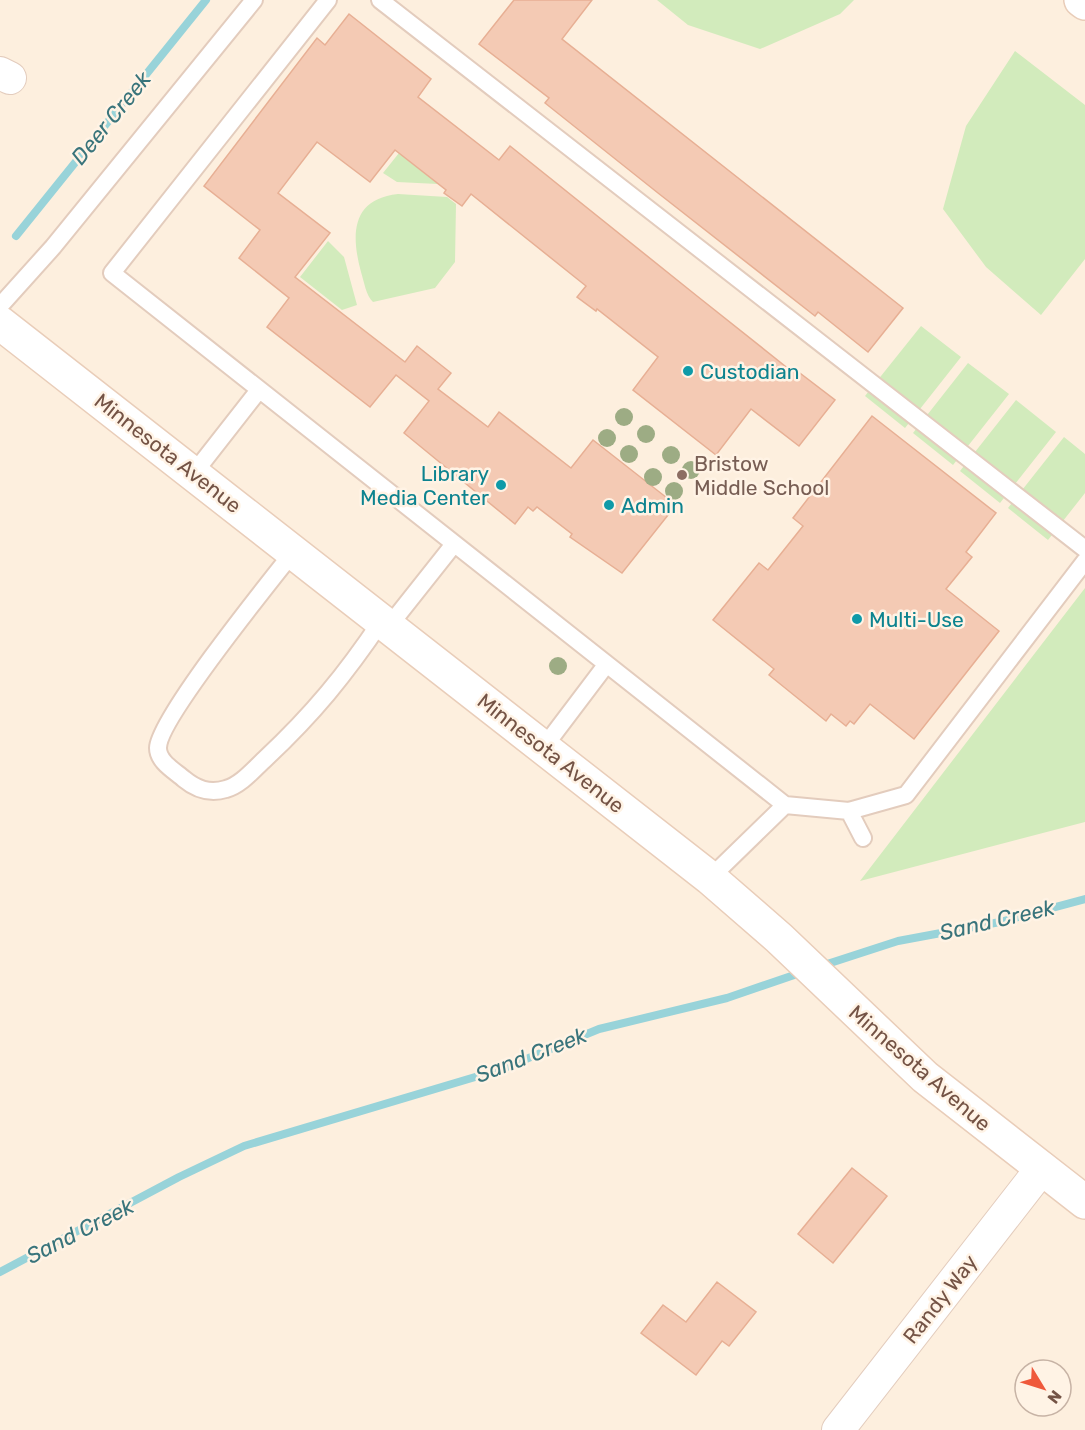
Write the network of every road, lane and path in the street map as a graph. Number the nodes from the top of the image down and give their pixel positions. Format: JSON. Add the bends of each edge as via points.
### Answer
{"nodes":[{"id":1,"x":254,"y":0,"type":"edge"},
{"id":2,"x":327,"y":0,"type":"edge"},
{"id":3,"x":380,"y":0,"type":"edge"},
{"id":4,"x":1081,"y":0,"type":"edge"},
{"id":5,"x":1085,"y":3,"type":"edge"},
{"id":6,"x":0,"y":306,"type":"edge"},
{"id":7,"x":0,"y":323,"type":"edge"},
{"id":8,"x":259,"y":390,"type":"junction"},
{"id":9,"x":194,"y":473,"type":"junction"},
{"id":10,"x":454,"y":544,"type":"junction"},
{"id":11,"x":1085,"y":549,"type":"edge"},
{"id":12,"x":294,"y":551,"type":"junction"},
{"id":13,"x":1085,"y":561,"type":"edge"},
{"id":14,"x":386,"y":623,"type":"junction"},
{"id":15,"x":606,"y":665,"type":"junction"},
{"id":16,"x":544,"y":747,"type":"junction"},
{"id":17,"x":785,"y":806,"type":"junction"},
{"id":18,"x":849,"y":811,"type":"junction"},
{"id":19,"x":863,"y":838,"type":"dead end"},
{"id":20,"x":710,"y":878,"type":"junction"},
{"id":21,"x":1042,"y":1168,"type":"junction"},
{"id":22,"x":1085,"y":1202,"type":"edge"},
{"id":23,"x":838,"y":1430,"type":"edge"}],
"edges":[{"from":1,"to":6,"type":"lane"},
{"from":2,"to":8,"type":"lane","via":[[112,273]]},
{"from":3,"to":11,"type":"lane"},
{"from":4,"to":5,"type":"street"},
{"from":7,"to":9,"type":"street","name":"Minnesota Avenue"},
{"from":8,"to":9,"type":"lane"},
{"from":8,"to":10,"type":"lane"},
{"from":9,"to":12,"type":"street","name":"Minnesota Avenue"},
{"from":10,"to":14,"type":"lane"},
{"from":10,"to":15,"type":"lane"},
{"from":12,"to":14,"type":"street","name":"Minnesota Avenue"},
{"from":12,"to":14,"type":"lane","via":[[172,713],[162,735],[160,757],[195,788],[225,789],[252,771],[326,699]]},
{"from":13,"to":18,"type":"lane","via":[[906,795]]},
{"from":14,"to":16,"type":"street","name":"Minnesota Avenue"},
{"from":15,"to":16,"type":"lane"},
{"from":15,"to":17,"type":"lane"},
{"from":16,"to":20,"type":"street","name":"Minnesota Avenue"},
{"from":17,"to":18,"type":"lane"},
{"from":17,"to":20,"type":"lane"},
{"from":18,"to":19,"type":"lane"},
{"from":20,"to":21,"type":"street","name":"Minnesota Avenue","via":[[925,1077]]},
{"from":21,"to":22,"type":"street","name":"Minnesota Avenue"},
{"from":21,"to":23,"type":"street","name":"Randy Way"}]}
